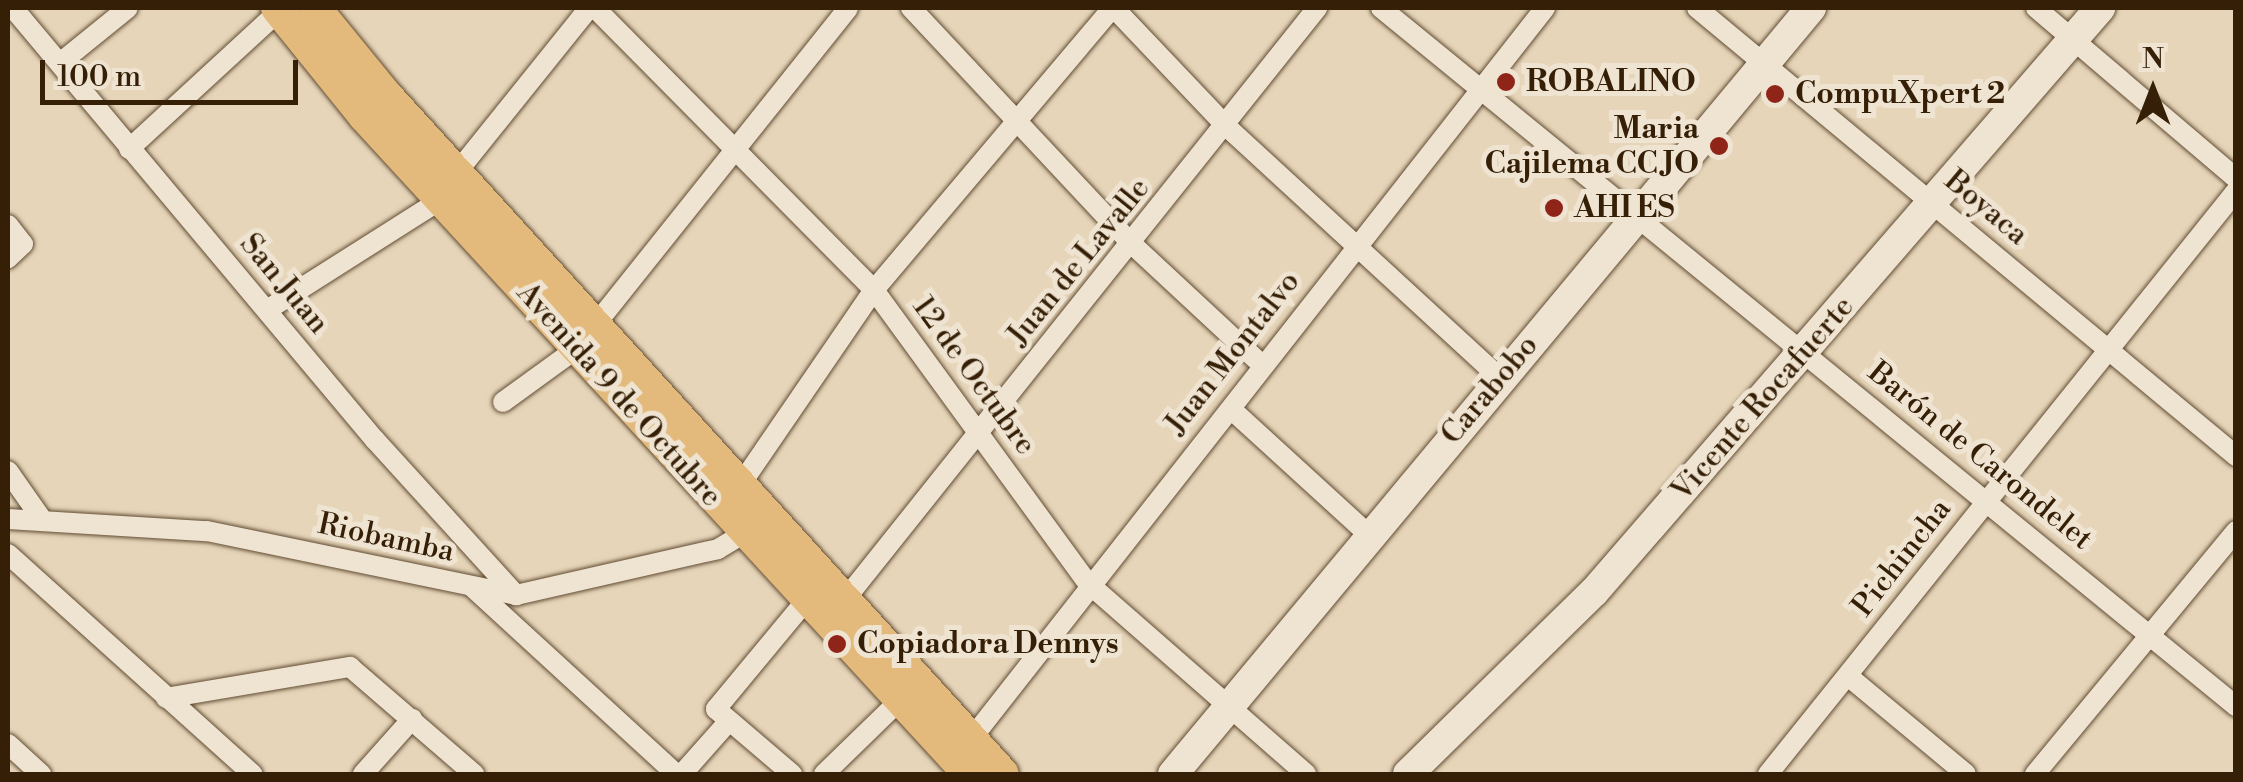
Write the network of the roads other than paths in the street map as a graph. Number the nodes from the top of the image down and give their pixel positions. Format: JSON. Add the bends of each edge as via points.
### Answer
{"nodes":[{"id":1,"x":13,"y":8,"type":"edge"},
{"id":2,"x":128,"y":8,"type":"edge"},
{"id":3,"x":592,"y":8,"type":"edge"},
{"id":4,"x":848,"y":8,"type":"edge"},
{"id":5,"x":911,"y":8,"type":"edge"},
{"id":6,"x":1113,"y":8,"type":"edge"},
{"id":7,"x":1317,"y":8,"type":"edge"},
{"id":8,"x":1381,"y":8,"type":"edge"},
{"id":9,"x":1545,"y":8,"type":"edge"},
{"id":10,"x":1697,"y":8,"type":"edge"},
{"id":11,"x":1811,"y":8,"type":"edge"},
{"id":12,"x":2036,"y":8,"type":"edge"},
{"id":13,"x":2100,"y":8,"type":"edge"},
{"id":14,"x":304,"y":14,"type":"edge"},
{"id":15,"x":2072,"y":40,"type":"junction"},
{"id":16,"x":60,"y":62,"type":"junction"},
{"id":17,"x":1764,"y":63,"type":"junction"},
{"id":18,"x":1482,"y":84,"type":"junction"},
{"id":19,"x":1014,"y":118,"type":"junction"},
{"id":20,"x":1226,"y":126,"type":"junction"},
{"id":21,"x":129,"y":148,"type":"junction"},
{"id":22,"x":734,"y":152,"type":"junction"},
{"id":23,"x":2236,"y":178,"type":"edge"},
{"id":24,"x":450,"y":185,"type":"junction"},
{"id":25,"x":2236,"y":192,"type":"edge"},
{"id":26,"x":1935,"y":205,"type":"junction"},
{"id":27,"x":1640,"y":215,"type":"junction"},
{"id":28,"x":8,"y":225,"type":"edge"},
{"id":29,"x":1133,"y":245,"type":"junction"},
{"id":30,"x":1356,"y":245,"type":"junction"},
{"id":31,"x":16,"y":251,"type":"edge"},
{"id":32,"x":874,"y":290,"type":"junction"},
{"id":33,"x":267,"y":310,"type":"junction"},
{"id":34,"x":586,"y":337,"type":"junction"},
{"id":35,"x":1802,"y":349,"type":"junction"},
{"id":36,"x":2108,"y":350,"type":"junction"},
{"id":37,"x":1260,"y":364,"type":"junction"},
{"id":38,"x":1500,"y":378,"type":"junction"},
{"id":39,"x":503,"y":402,"type":"dead end"},
{"id":40,"x":1231,"y":409,"type":"junction"},
{"id":41,"x":978,"y":434,"type":"junction"},
{"id":42,"x":2236,"y":456,"type":"edge"},
{"id":43,"x":8,"y":471,"type":"edge"},
{"id":44,"x":741,"y":484,"type":"junction"},
{"id":45,"x":1986,"y":500,"type":"junction"},
{"id":46,"x":8,"y":518,"type":"edge"},
{"id":47,"x":41,"y":518,"type":"junction"},
{"id":48,"x":2236,"y":531,"type":"edge"},
{"id":49,"x":745,"y":533,"type":"junction"},
{"id":50,"x":1369,"y":536,"type":"junction"},
{"id":51,"x":8,"y":554,"type":"edge"},
{"id":52,"x":1088,"y":582,"type":"junction"},
{"id":53,"x":471,"y":586,"type":"junction"},
{"id":54,"x":516,"y":595,"type":"junction"},
{"id":55,"x":847,"y":597,"type":"junction"},
{"id":56,"x":808,"y":598,"type":"junction"},
{"id":57,"x":2150,"y":635,"type":"junction"},
{"id":58,"x":1848,"y":676,"type":"junction"},
{"id":59,"x":166,"y":698,"type":"junction"},
{"id":60,"x":900,"y":700,"type":"junction"},
{"id":61,"x":1226,"y":704,"type":"junction"},
{"id":62,"x":2236,"y":706,"type":"edge"},
{"id":63,"x":723,"y":715,"type":"junction"},
{"id":64,"x":412,"y":719,"type":"junction"},
{"id":65,"x":972,"y":738,"type":"junction"},
{"id":66,"x":8,"y":744,"type":"edge"},
{"id":67,"x":41,"y":774,"type":"edge"},
{"id":68,"x":252,"y":774,"type":"edge"},
{"id":69,"x":363,"y":774,"type":"edge"},
{"id":70,"x":474,"y":774,"type":"edge"},
{"id":71,"x":674,"y":774,"type":"edge"},
{"id":72,"x":792,"y":774,"type":"edge"},
{"id":73,"x":824,"y":774,"type":"edge"},
{"id":74,"x":969,"y":774,"type":"edge"},
{"id":75,"x":1003,"y":774,"type":"edge"},
{"id":76,"x":1172,"y":774,"type":"edge"},
{"id":77,"x":1306,"y":774,"type":"edge"},
{"id":78,"x":1408,"y":774,"type":"edge"},
{"id":79,"x":1768,"y":774,"type":"edge"},
{"id":80,"x":1966,"y":774,"type":"edge"},
{"id":81,"x":2035,"y":774,"type":"edge"}],
"edges":[{"from":1,"to":16,"type":"street","name":"San Juan"},
{"from":2,"to":16,"type":"street"},
{"from":3,"to":22,"type":"street","name":"12 de Octubre"},
{"from":3,"to":24,"type":"street"},
{"from":4,"to":22,"type":"street"},
{"from":5,"to":19,"type":"street"},
{"from":6,"to":19,"type":"street"},
{"from":6,"to":20,"type":"street"},
{"from":7,"to":20,"type":"street","name":"Juan de Lavalle"},
{"from":8,"to":18,"type":"street"},
{"from":9,"to":18,"type":"street","name":"Juan Montalvo"},
{"from":10,"to":17,"type":"street","name":"Boyaca"},
{"from":11,"to":17,"type":"main road","name":"Carabobo"},
{"from":12,"to":15,"type":"street"},
{"from":13,"to":15,"type":"main road","name":"Vicente Rocafuerte"},
{"from":14,"to":21,"type":"street"},
{"from":14,"to":24,"type":"main road","name":"Avenida 9 de Octubre"},
{"from":15,"to":23,"type":"street"},
{"from":15,"to":26,"type":"main road","name":"Vicente Rocafuerte"},
{"from":16,"to":21,"type":"street","name":"San Juan"},
{"from":17,"to":26,"type":"street","name":"Boyaca"},
{"from":17,"to":27,"type":"main road","name":"Carabobo"},
{"from":18,"to":27,"type":"street","name":"Barón de Carondelet"},
{"from":18,"to":30,"type":"street","name":"Juan Montalvo"},
{"from":19,"to":29,"type":"street"},
{"from":19,"to":32,"type":"street"},
{"from":20,"to":29,"type":"street","name":"Juan de Lavalle"},
{"from":20,"to":30,"type":"street"},
{"from":21,"to":33,"type":"street","name":"San Juan"},
{"from":22,"to":32,"type":"street","name":"12 de Octubre"},
{"from":22,"to":34,"type":"street"},
{"from":24,"to":33,"type":"street"},
{"from":24,"to":34,"type":"main road","name":"Avenida 9 de Octubre"},
{"from":25,"to":36,"type":"street","name":"Pichincha"},
{"from":26,"to":35,"type":"main road","name":"Vicente Rocafuerte"},
{"from":26,"to":36,"type":"street","name":"Boyaca"},
{"from":27,"to":35,"type":"street","name":"Barón de Carondelet"},
{"from":27,"to":38,"type":"main road","name":"Carabobo"},
{"from":28,"to":31,"type":"street"},
{"from":29,"to":37,"type":"street"},
{"from":29,"to":41,"type":"street","name":"Juan de Lavalle"},
{"from":30,"to":37,"type":"street","name":"Juan Montalvo"},
{"from":30,"to":38,"type":"street"},
{"from":32,"to":41,"type":"street","name":"12 de Octubre"},
{"from":32,"to":44,"type":"street"},
{"from":33,"to":54,"type":"street","name":"San Juan"},
{"from":34,"to":39,"type":"street"},
{"from":34,"to":44,"type":"main road","name":"Avenida 9 de Octubre"},
{"from":34,"to":49,"type":"main road","name":"Avenida 9 de Octubre"},
{"from":35,"to":45,"type":"street","name":"Barón de Carondelet"},
{"from":35,"to":78,"type":"main road","name":"Vicente Rocafuerte","via":[[1594,592]]},
{"from":36,"to":42,"type":"street","name":"Boyaca"},
{"from":36,"to":45,"type":"street","name":"Pichincha"},
{"from":37,"to":40,"type":"street","name":"Juan Montalvo"},
{"from":38,"to":50,"type":"main road","name":"Carabobo"},
{"from":40,"to":50,"type":"street"},
{"from":40,"to":52,"type":"street","name":"Juan Montalvo"},
{"from":41,"to":52,"type":"street","name":"12 de Octubre"},
{"from":41,"to":55,"type":"street","name":"Juan de Lavalle"},
{"from":43,"to":47,"type":"street"},
{"from":44,"to":55,"type":"main road","name":"Avenida 9 de Octubre"},
{"from":45,"to":57,"type":"street","name":"Barón de Carondelet"},
{"from":45,"to":58,"type":"street","name":"Pichincha"},
{"from":46,"to":47,"type":"street","name":"Riobamba"},
{"from":47,"to":53,"type":"street","name":"Riobamba","via":[[206,531]]},
{"from":48,"to":57,"type":"street"},
{"from":49,"to":54,"type":"street","name":"Riobamba","via":[[718,549]]},
{"from":49,"to":56,"type":"main road","name":"Avenida 9 de Octubre"},
{"from":50,"to":61,"type":"main road","name":"Carabobo"},
{"from":51,"to":59,"type":"street"},
{"from":52,"to":61,"type":"street","name":"12 de Octubre"},
{"from":52,"to":65,"type":"street","name":"Juan Montalvo"},
{"from":53,"to":54,"type":"street","name":"Riobamba"},
{"from":53,"to":71,"type":"street"},
{"from":55,"to":65,"type":"main road","name":"Avenida 9 de Octubre"},
{"from":56,"to":60,"type":"main road","name":"Avenida 9 de Octubre"},
{"from":56,"to":63,"type":"street"},
{"from":57,"to":62,"type":"street","name":"Barón de Carondelet"},
{"from":57,"to":81,"type":"street"},
{"from":58,"to":79,"type":"street","name":"Pichincha"},
{"from":58,"to":80,"type":"street"},
{"from":59,"to":64,"type":"street","via":[[350,667]]},
{"from":59,"to":68,"type":"street"},
{"from":60,"to":73,"type":"street"},
{"from":60,"to":74,"type":"main road","name":"Avenida 9 de Octubre"},
{"from":61,"to":76,"type":"main road","name":"Carabobo"},
{"from":61,"to":77,"type":"street","name":"12 de Octubre"},
{"from":63,"to":71,"type":"street"},
{"from":63,"to":72,"type":"street"},
{"from":64,"to":69,"type":"street"},
{"from":64,"to":70,"type":"street"},
{"from":65,"to":75,"type":"main road","name":"Avenida 9 de Octubre"},
{"from":66,"to":67,"type":"street"}]}
